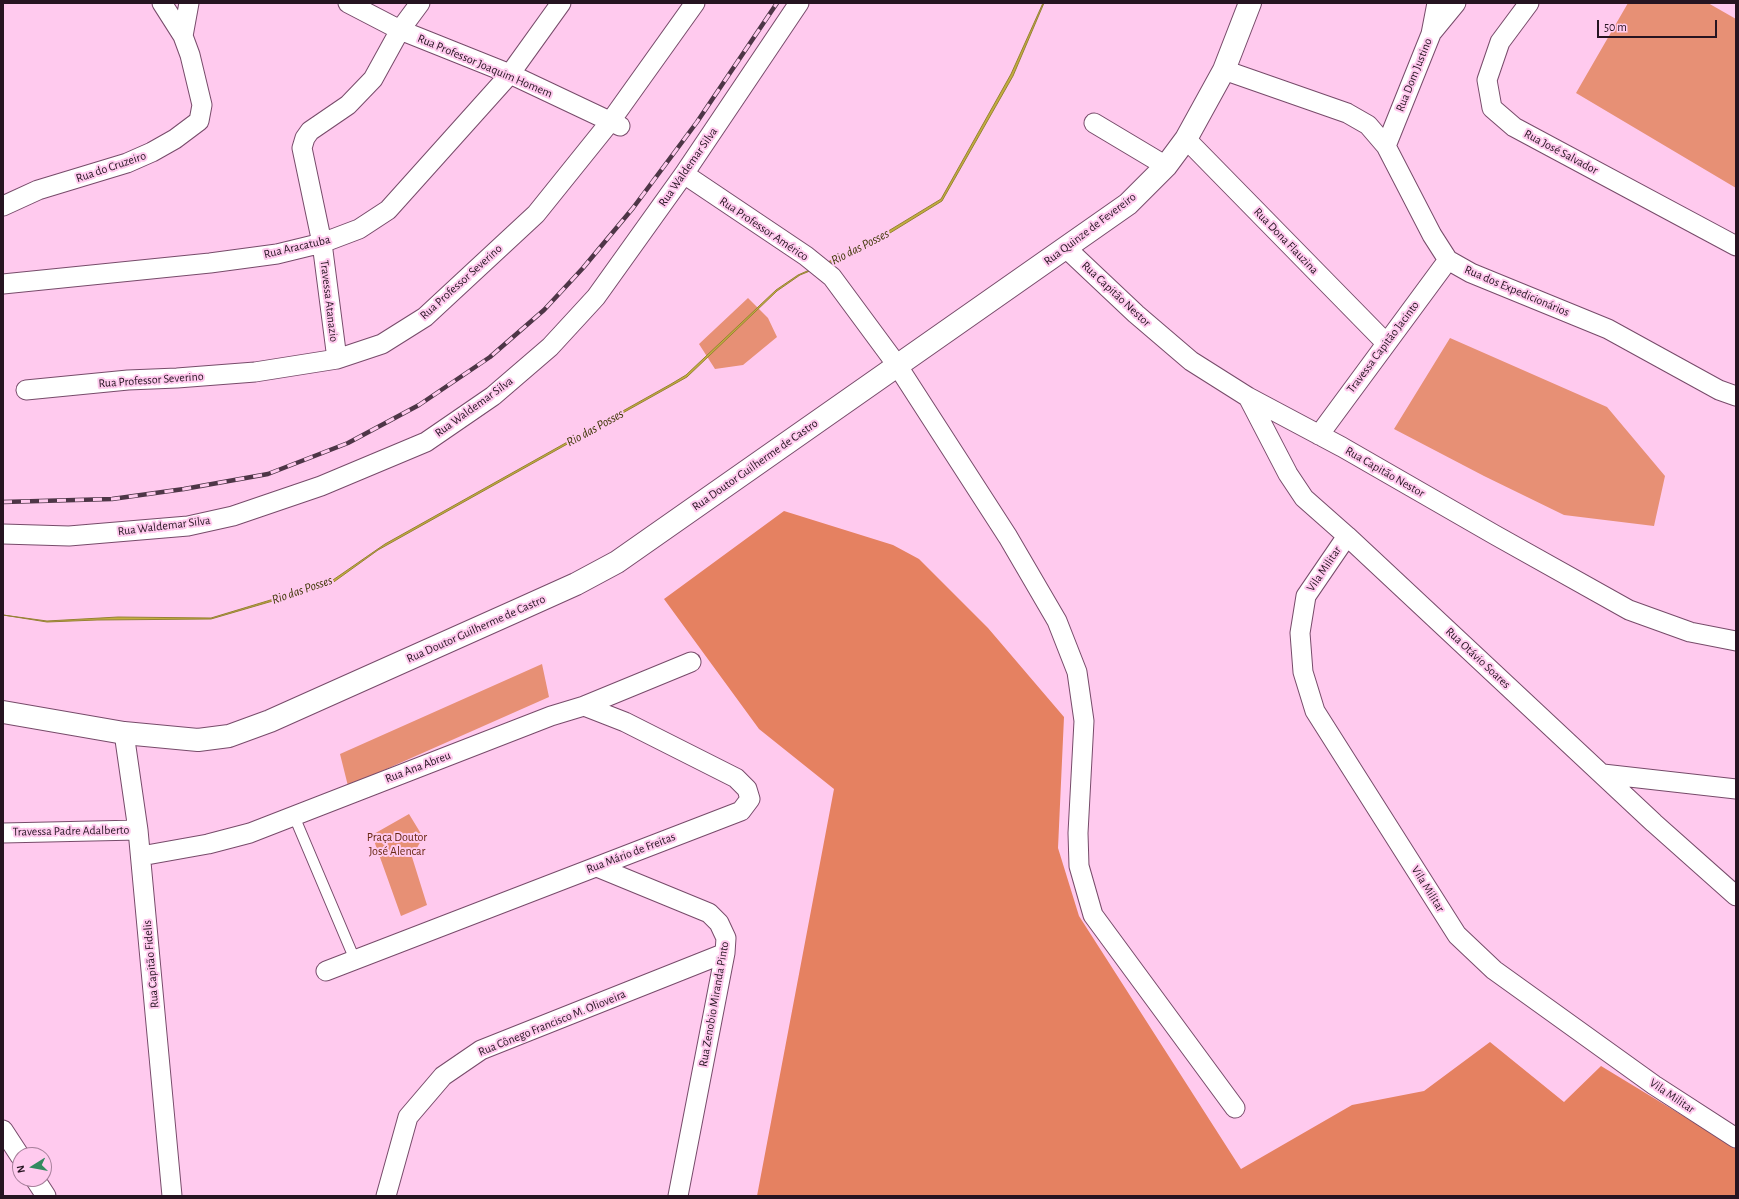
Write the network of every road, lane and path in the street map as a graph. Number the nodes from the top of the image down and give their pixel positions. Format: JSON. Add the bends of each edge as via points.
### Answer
{"nodes":[{"id":1,"x":162,"y":3,"type":"edge"},
{"id":2,"x":189,"y":3,"type":"edge"},
{"id":3,"x":348,"y":3,"type":"edge"},
{"id":4,"x":420,"y":3,"type":"edge"},
{"id":5,"x":561,"y":3,"type":"edge"},
{"id":6,"x":695,"y":3,"type":"edge"},
{"id":7,"x":799,"y":3,"type":"edge"},
{"id":8,"x":1250,"y":3,"type":"edge"},
{"id":9,"x":1437,"y":3,"type":"edge"},
{"id":10,"x":1456,"y":3,"type":"edge"},
{"id":11,"x":1528,"y":3,"type":"edge"},
{"id":12,"x":400,"y":30,"type":"junction"},
{"id":13,"x":1430,"y":34,"type":"junction"},
{"id":14,"x":183,"y":36,"type":"junction"},
{"id":15,"x":1224,"y":70,"type":"junction"},
{"id":16,"x":510,"y":74,"type":"junction"},
{"id":17,"x":1094,"y":123,"type":"dead end"},
{"id":18,"x":616,"y":124,"type":"junction"},
{"id":19,"x":1186,"y":138,"type":"junction"},
{"id":20,"x":1386,"y":146,"type":"junction"},
{"id":21,"x":1166,"y":166,"type":"junction"},
{"id":22,"x":684,"y":174,"type":"junction"},
{"id":23,"x":3,"y":206,"type":"edge"},
{"id":24,"x":322,"y":243,"type":"junction"},
{"id":25,"x":1736,"y":246,"type":"edge"},
{"id":26,"x":1066,"y":248,"type":"junction"},
{"id":27,"x":1448,"y":260,"type":"junction"},
{"id":28,"x":3,"y":284,"type":"edge"},
{"id":29,"x":1386,"y":343,"type":"junction"},
{"id":30,"x":337,"y":359,"type":"junction"},
{"id":31,"x":897,"y":365,"type":"junction"},
{"id":32,"x":26,"y":390,"type":"dead end"},
{"id":33,"x":1736,"y":396,"type":"edge"},
{"id":34,"x":1248,"y":397,"type":"junction"},
{"id":35,"x":1319,"y":435,"type":"junction"},
{"id":36,"x":3,"y":534,"type":"edge"},
{"id":37,"x":1347,"y":536,"type":"junction"},
{"id":38,"x":1736,"y":641,"type":"edge"},
{"id":39,"x":691,"y":662,"type":"dead end"},
{"id":40,"x":584,"y":706,"type":"junction"},
{"id":41,"x":3,"y":712,"type":"edge"},
{"id":42,"x":124,"y":732,"type":"junction"},
{"id":43,"x":1603,"y":774,"type":"junction"},
{"id":44,"x":1736,"y":789,"type":"edge"},
{"id":45,"x":294,"y":816,"type":"junction"},
{"id":46,"x":138,"y":830,"type":"junction"},
{"id":47,"x":3,"y":833,"type":"edge"},
{"id":48,"x":141,"y":856,"type":"junction"},
{"id":49,"x":597,"y":866,"type":"junction"},
{"id":50,"x":1736,"y":896,"type":"edge"},
{"id":51,"x":725,"y":953,"type":"junction"},
{"id":52,"x":354,"y":960,"type":"junction"},
{"id":53,"x":326,"y":971,"type":"dead end"},
{"id":54,"x":1235,"y":1108,"type":"dead end"},
{"id":55,"x":3,"y":1130,"type":"edge"},
{"id":56,"x":1736,"y":1138,"type":"edge"},
{"id":57,"x":14,"y":1147,"type":"edge"},
{"id":58,"x":40,"y":1187,"type":"edge"},
{"id":59,"x":46,"y":1196,"type":"edge"},
{"id":60,"x":172,"y":1196,"type":"edge"},
{"id":61,"x":386,"y":1196,"type":"edge"},
{"id":62,"x":678,"y":1196,"type":"edge"}],
"edges":[{"from":1,"to":14,"type":"street","name":"Rua do Cruzeiro"},
{"from":2,"to":14,"type":"street"},
{"from":3,"to":12,"type":"street","name":"Rua Professor Joaquim Homem"},
{"from":4,"to":12,"type":"street"},
{"from":5,"to":16,"type":"street","name":"Rua Aracatuba"},
{"from":6,"to":18,"type":"street","name":"Rua Professor Severino"},
{"from":7,"to":22,"type":"street","name":"Rua Waldemar Silva"},
{"from":8,"to":15,"type":"main road","name":"Rua Quinze de Fevereiro"},
{"from":9,"to":13,"type":"street","name":"Rua Dom Justino"},
{"from":10,"to":13,"type":"street"},
{"from":11,"to":25,"type":"street","name":"Rua José Salvador","via":[[1500,42],[1487,80],[1492,108],[1514,127]]},
{"from":12,"to":16,"type":"street","name":"Rua Professor Joaquim Homem"},
{"from":12,"to":24,"type":"street","name":"Travessa Atanazio","via":[[373,79],[348,105],[310,131],[305,138],[302,148]]},
{"from":13,"to":20,"type":"street","name":"Rua Dom Justino"},
{"from":14,"to":23,"type":"street","name":"Rua do Cruzeiro","via":[[202,105],[199,121],[175,140],[140,158],[38,190]]},
{"from":15,"to":19,"type":"main road","name":"Rua Quinze de Fevereiro"},
{"from":15,"to":20,"type":"street","name":"Rua dos Expedicionários","via":[[1347,113],[1368,125]]},
{"from":16,"to":18,"type":"street","name":"Rua Professor Joaquim Homem"},
{"from":16,"to":24,"type":"street","name":"Rua Aracatuba","via":[[388,210],[359,229]]},
{"from":17,"to":21,"type":"street"},
{"from":18,"to":30,"type":"street","name":"Rua Professor Severino","via":[[536,214],[425,317],[382,344]]},
{"from":19,"to":21,"type":"main road","name":"Rua Quinze de Fevereiro"},
{"from":19,"to":29,"type":"street","name":"Rua Dona Flauzina"},
{"from":20,"to":27,"type":"street","name":"Rua dos Expedicionários"},
{"from":21,"to":26,"type":"main road","name":"Rua Quinze de Fevereiro","via":[[1128,204]]},
{"from":22,"to":31,"type":"street","name":"Rua Professor Américo","via":[[806,256],[832,277]]},
{"from":22,"to":36,"type":"street","name":"Rua Waldemar Silva","via":[[596,297],[550,347],[493,396],[426,442],[321,486],[233,516],[188,526],[69,536]]},
{"from":24,"to":28,"type":"street","name":"Rua Aracatuba","via":[[277,254],[210,263]]},
{"from":24,"to":30,"type":"street","name":"Travessa Atanazio"},
{"from":26,"to":31,"type":"main road","name":"Rua Quinze de Fevereiro"},
{"from":26,"to":34,"type":"street","name":"Rua Capitão Nestor","via":[[1136,314],[1191,361]]},
{"from":27,"to":29,"type":"street","name":"Travessa Capitão Jacinto"},
{"from":27,"to":33,"type":"street","name":"Rua dos Expedicionários","via":[[1471,273],[1608,329],[1719,390]]},
{"from":29,"to":35,"type":"street","name":"Travessa Capitão Jacinto"},
{"from":30,"to":32,"type":"street","name":"Rua Professor Severino","via":[[255,372]]},
{"from":31,"to":42,"type":"main road","name":"Rua Doutor Guilherme de Castro","via":[[617,562],[576,584],[270,721],[229,736],[198,740]]},
{"from":31,"to":54,"type":"street","name":"Rua Professor Américo","via":[[1008,537],[1058,621],[1077,672],[1084,721],[1078,833],[1079,866],[1093,915]]},
{"from":34,"to":35,"type":"street","name":"Rua Capitão Nestor"},
{"from":34,"to":37,"type":"street","name":"Rua Otávio Soares","via":[[1288,474],[1304,498]]},
{"from":35,"to":38,"type":"street","name":"Rua Capitão Nestor","via":[[1629,610],[1690,632]]},
{"from":37,"to":43,"type":"street","name":"Rua Otávio Soares"},
{"from":37,"to":56,"type":"street","name":"Vila Militar","via":[[1306,596],[1300,633],[1302,672],[1315,711],[1457,935],[1494,970],[1654,1085]]},
{"from":39,"to":40,"type":"street","name":"Rua Ana Abreu"},
{"from":40,"to":45,"type":"street","name":"Rua Ana Abreu","via":[[551,716]]},
{"from":40,"to":49,"type":"street","name":"Rua Mário de Freitas","via":[[625,722],[736,778],[747,789],[750,799],[741,811]]},
{"from":41,"to":42,"type":"main road","name":"Rua Doutor Guilherme de Castro"},
{"from":42,"to":46,"type":"street","name":"Rua Capitão Fidelis"},
{"from":43,"to":44,"type":"street"},
{"from":43,"to":50,"type":"street","name":"Rua Otávio Soares"},
{"from":45,"to":48,"type":"street","name":"Rua Ana Abreu","via":[[250,833],[208,844]]},
{"from":45,"to":52,"type":"lane"},
{"from":46,"to":47,"type":"street","name":"Travessa Padre Adalberto"},
{"from":46,"to":48,"type":"street","name":"Rua Capitão Fidelis"},
{"from":48,"to":60,"type":"street","name":"Rua Capitão Fidelis"},
{"from":49,"to":51,"type":"street","name":"Rua Zenobio Miranda Pinto","via":[[709,913],[719,923],[726,938]]},
{"from":49,"to":52,"type":"street","name":"Rua Mário de Freitas"},
{"from":51,"to":61,"type":"street","name":"Rua Cônego Francisco M. Olioveira","via":[[481,1050],[443,1076],[408,1117]]},
{"from":51,"to":62,"type":"street","name":"Rua Zenobio Miranda Pinto"},
{"from":52,"to":53,"type":"street","name":"Rua Mário de Freitas"},
{"from":55,"to":57,"type":"street"},
{"from":58,"to":59,"type":"street"}]}
